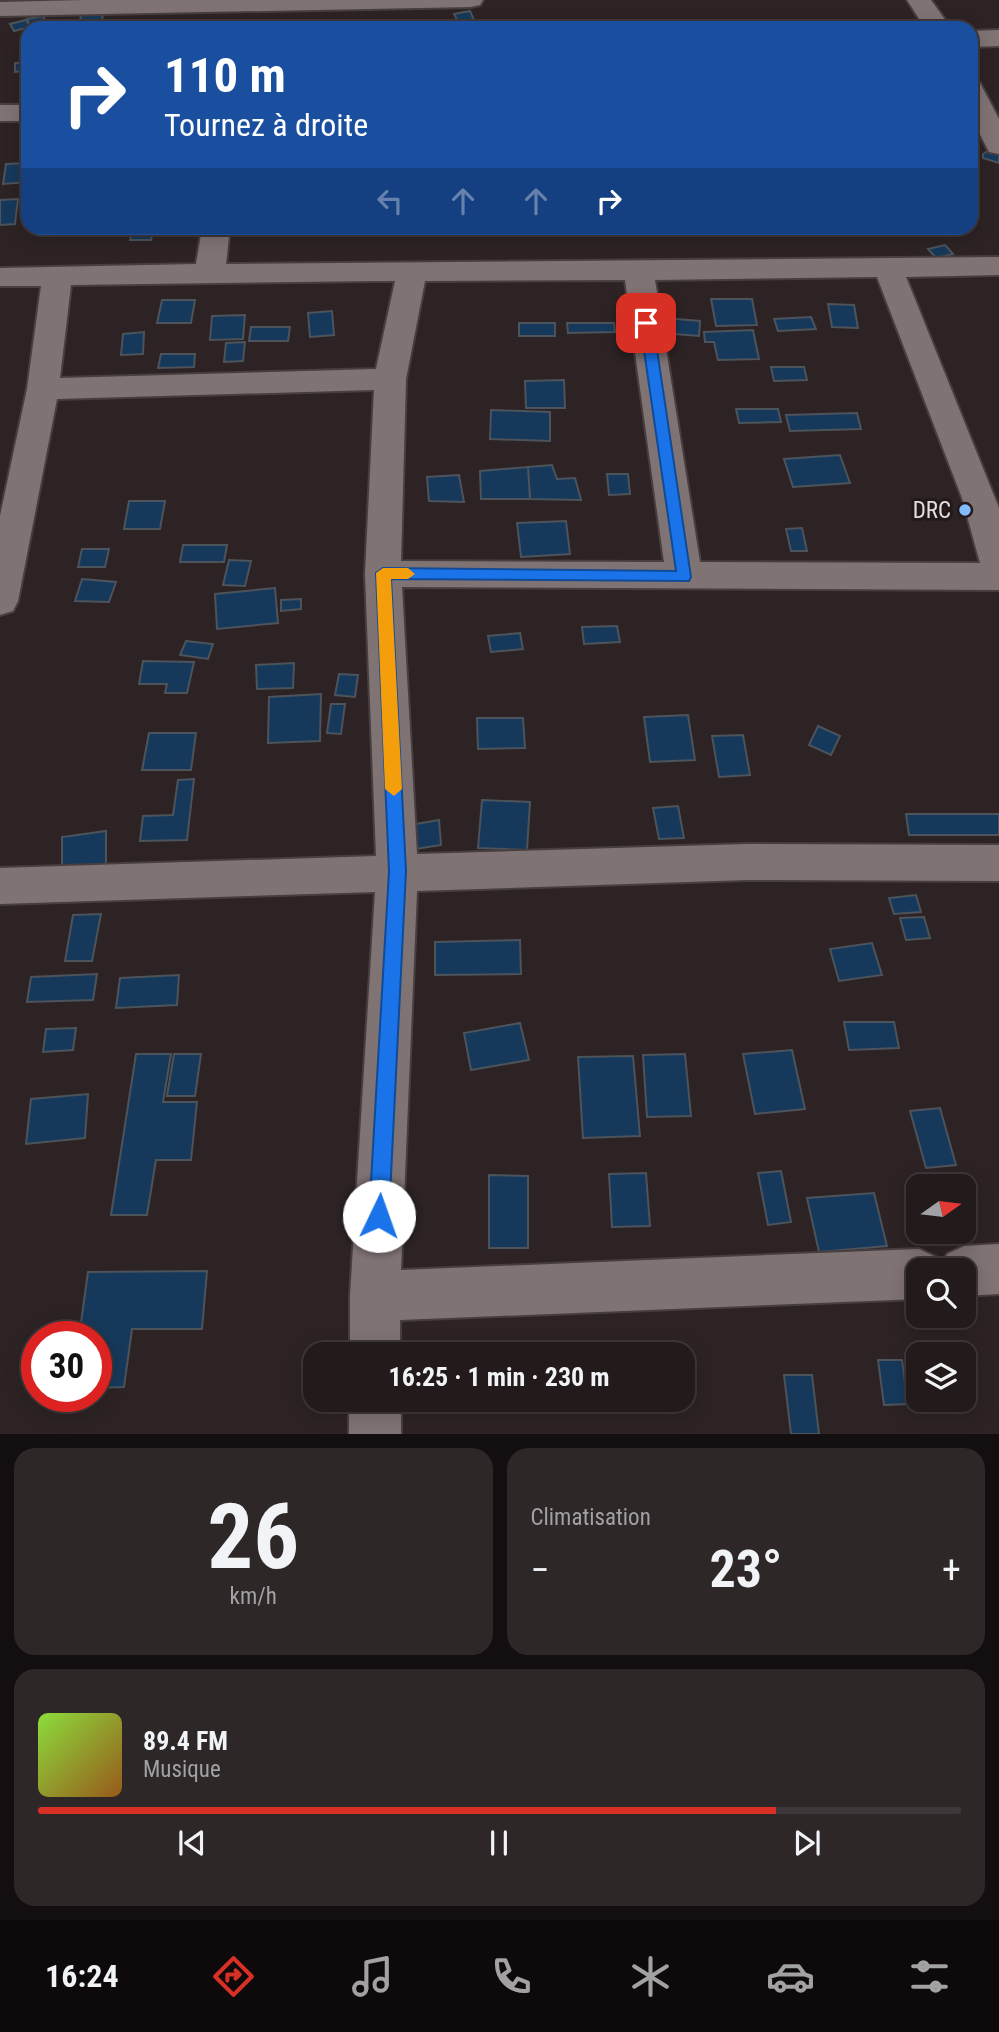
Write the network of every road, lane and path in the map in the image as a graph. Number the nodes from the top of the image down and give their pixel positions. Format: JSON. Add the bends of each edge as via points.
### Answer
{"nodes":[{"id":1,"x":471,"y":0,"type":"edge"},
{"id":2,"x":919,"y":0,"type":"edge"},
{"id":3,"x":0,"y":9,"type":"edge"},
{"id":4,"x":240,"y":10,"type":"edge"},
{"id":5,"x":934,"y":21,"type":"edge"},
{"id":6,"x":999,"y":38,"type":"edge"},
{"id":7,"x":978,"y":39,"type":"edge"},
{"id":8,"x":978,"y":103,"type":"edge"},
{"id":9,"x":0,"y":113,"type":"edge"},
{"id":10,"x":21,"y":113,"type":"edge"},
{"id":11,"x":999,"y":146,"type":"edge"},
{"id":12,"x":215,"y":235,"type":"edge"},
{"id":13,"x":999,"y":266,"type":"edge"},
{"id":14,"x":888,"y":268,"type":"junction"},
{"id":15,"x":210,"y":272,"type":"junction"},
{"id":16,"x":639,"y":272,"type":"junction"},
{"id":17,"x":412,"y":273,"type":"junction"},
{"id":18,"x":57,"y":275,"type":"junction"},
{"id":19,"x":0,"y":276,"type":"edge"},
{"id":20,"x":390,"y":379,"type":"junction"},
{"id":21,"x":43,"y":389,"type":"junction"},
{"id":22,"x":15,"y":457,"type":"edge"},
{"id":23,"x":989,"y":498,"type":"edge"},
{"id":24,"x":999,"y":568,"type":"edge"},
{"id":25,"x":383,"y":573,"type":"junction"},
{"id":26,"x":684,"y":577,"type":"junction"},
{"id":27,"x":999,"y":577,"type":"edge"},
{"id":28,"x":0,"y":601,"type":"edge"},
{"id":29,"x":999,"y":863,"type":"edge"},
{"id":30,"x":397,"y":871,"type":"junction"},
{"id":31,"x":0,"y":886,"type":"edge"},
{"id":32,"x":999,"y":1269,"type":"edge"},
{"id":33,"x":976,"y":1270,"type":"edge"},
{"id":34,"x":906,"y":1275,"type":"edge"},
{"id":35,"x":375,"y":1296,"type":"junction"},
{"id":36,"x":375,"y":1342,"type":"edge"},
{"id":37,"x":375,"y":1412,"type":"edge"},
{"id":38,"x":375,"y":1433,"type":"edge"}],
"edges":[{"from":1,"to":4,"type":"street"},
{"from":2,"to":5,"type":"street"},
{"from":3,"to":4,"type":"street"},
{"from":6,"to":7,"type":"street"},
{"from":8,"to":11,"type":"street"},
{"from":9,"to":10,"type":"street"},
{"from":12,"to":15,"type":"street"},
{"from":13,"to":14,"type":"street"},
{"from":14,"to":16,"type":"street"},
{"from":14,"to":23,"type":"street"},
{"from":15,"to":17,"type":"street"},
{"from":15,"to":18,"type":"street"},
{"from":16,"to":17,"type":"street"},
{"from":16,"to":26,"type":"street"},
{"from":17,"to":20,"type":"street"},
{"from":18,"to":19,"type":"street"},
{"from":18,"to":21,"type":"street"},
{"from":20,"to":21,"type":"street"},
{"from":20,"to":25,"type":"street"},
{"from":21,"to":22,"type":"street"},
{"from":22,"to":28,"type":"street"},
{"from":23,"to":24,"type":"street"},
{"from":25,"to":26,"type":"street"},
{"from":25,"to":30,"type":"street"},
{"from":26,"to":27,"type":"street"},
{"from":29,"to":30,"type":"street","via":[[747,862]]},
{"from":30,"to":31,"type":"street"},
{"from":30,"to":35,"type":"street"},
{"from":32,"to":33,"type":"street"},
{"from":34,"to":35,"type":"street"},
{"from":35,"to":36,"type":"street"},
{"from":37,"to":38,"type":"street"}]}
